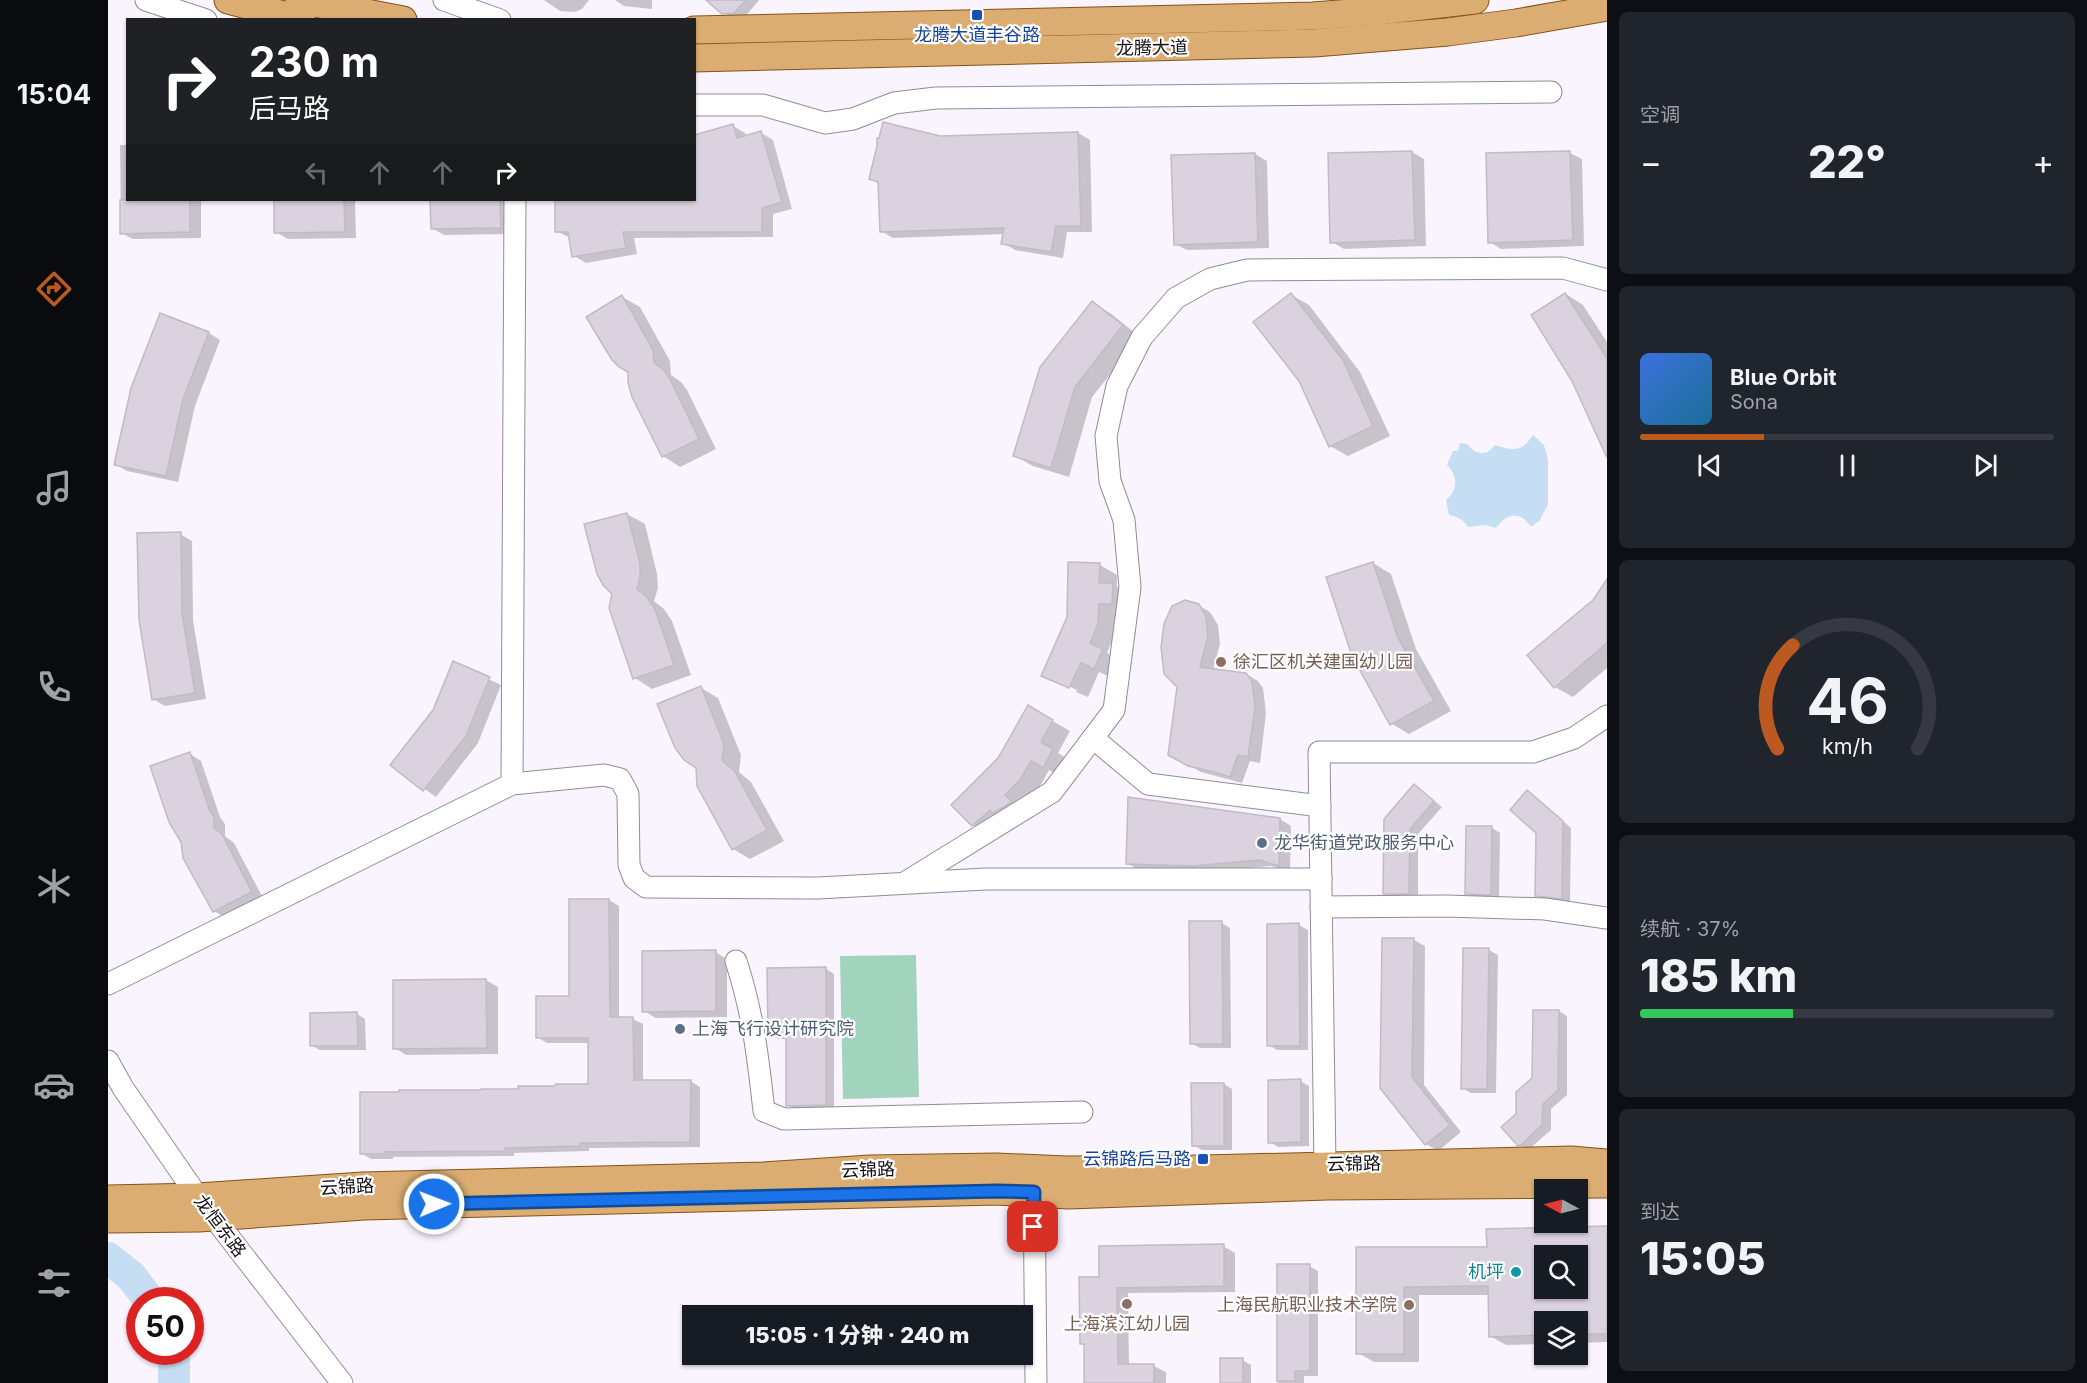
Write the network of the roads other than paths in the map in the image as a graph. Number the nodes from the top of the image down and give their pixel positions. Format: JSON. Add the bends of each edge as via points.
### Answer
{"nodes":[{"id":1,"x":146,"y":0,"type":"edge"},
{"id":2,"x":228,"y":0,"type":"edge"},
{"id":3,"x":299,"y":0,"type":"edge"},
{"id":4,"x":444,"y":0,"type":"edge"},
{"id":5,"x":1475,"y":0,"type":"edge"},
{"id":6,"x":1607,"y":7,"type":"edge"},
{"id":7,"x":200,"y":18,"type":"edge"},
{"id":8,"x":295,"y":18,"type":"edge"},
{"id":9,"x":391,"y":18,"type":"edge"},
{"id":10,"x":494,"y":18,"type":"edge"},
{"id":11,"x":696,"y":30,"type":"edge"},
{"id":12,"x":696,"y":58,"type":"edge"},
{"id":13,"x":1551,"y":92,"type":"dead end"},
{"id":14,"x":696,"y":105,"type":"edge"},
{"id":15,"x":515,"y":201,"type":"edge"},
{"id":16,"x":1607,"y":280,"type":"edge"},
{"id":17,"x":1607,"y":716,"type":"edge"},
{"id":18,"x":1093,"y":738,"type":"junction"},
{"id":19,"x":513,"y":784,"type":"junction"},
{"id":20,"x":1320,"y":806,"type":"junction"},
{"id":21,"x":1321,"y":879,"type":"junction"},
{"id":22,"x":903,"y":884,"type":"junction"},
{"id":23,"x":1321,"y":907,"type":"junction"},
{"id":24,"x":1607,"y":918,"type":"edge"},
{"id":25,"x":736,"y":961,"type":"dead end"},
{"id":26,"x":108,"y":984,"type":"edge"},
{"id":27,"x":108,"y":1061,"type":"edge"},
{"id":28,"x":1082,"y":1112,"type":"dead end"},
{"id":29,"x":1607,"y":1163,"type":"edge"},
{"id":30,"x":1325,"y":1165,"type":"junction"},
{"id":31,"x":1034,"y":1180,"type":"junction"},
{"id":32,"x":1607,"y":1184,"type":"edge"},
{"id":33,"x":128,"y":1206,"type":"edge"},
{"id":34,"x":206,"y":1207,"type":"junction"},
{"id":35,"x":108,"y":1220,"type":"edge"},
{"id":36,"x":342,"y":1383,"type":"edge"},
{"id":37,"x":1036,"y":1383,"type":"edge"}],
"edges":[{"from":1,"to":7,"type":"street"},
{"from":2,"to":8,"type":"main road"},
{"from":3,"to":9,"type":"main road"},
{"from":4,"to":10,"type":"street"},
{"from":5,"to":11,"type":"main road","name":"龙腾大道","via":[[1313,16]]},
{"from":6,"to":12,"type":"main road","name":"龙腾大道","via":[[1448,32],[1314,43]]},
{"from":13,"to":14,"type":"street","via":[[936,98],[894,103],[853,119],[825,123],[763,105]]},
{"from":15,"to":19,"type":"street"},
{"from":16,"to":18,"type":"street","via":[[1563,268],[1248,270],[1210,279],[1176,298],[1142,337],[1117,386],[1106,436],[1110,481],[1124,520],[1130,587],[1114,710]]},
{"from":17,"to":20,"type":"street","via":[[1574,738],[1533,752],[1319,752]]},
{"from":18,"to":20,"type":"street","via":[[1148,784]]},
{"from":18,"to":22,"type":"street","via":[[1052,792]]},
{"from":19,"to":22,"type":"street","via":[[604,775],[620,779],[628,794],[629,865],[634,878],[646,888]]},
{"from":19,"to":26,"type":"street"},
{"from":20,"to":21,"type":"street"},
{"from":21,"to":22,"type":"street","via":[[986,879]]},
{"from":21,"to":23,"type":"street"},
{"from":23,"to":24,"type":"street","via":[[1545,909]]},
{"from":23,"to":30,"type":"street"},
{"from":25,"to":28,"type":"street","via":[[757,1041],[764,1111],[784,1119]]},
{"from":27,"to":34,"type":"street","name":"龙恒东路"},
{"from":29,"to":30,"type":"main road","name":"云锦路","via":[[1571,1160]]},
{"from":30,"to":31,"type":"main road","name":"云锦路"},
{"from":31,"to":32,"type":"main road","name":"云锦路","via":[[1068,1195],[1316,1186]]},
{"from":31,"to":34,"type":"main road","name":"云锦路","via":[[997,1191]]},
{"from":31,"to":37,"type":"street"},
{"from":33,"to":34,"type":"main road","name":"云锦路"},
{"from":33,"to":35,"type":"main road","name":"云锦路"},
{"from":34,"to":36,"type":"street","name":"龙恒东路"}]}
